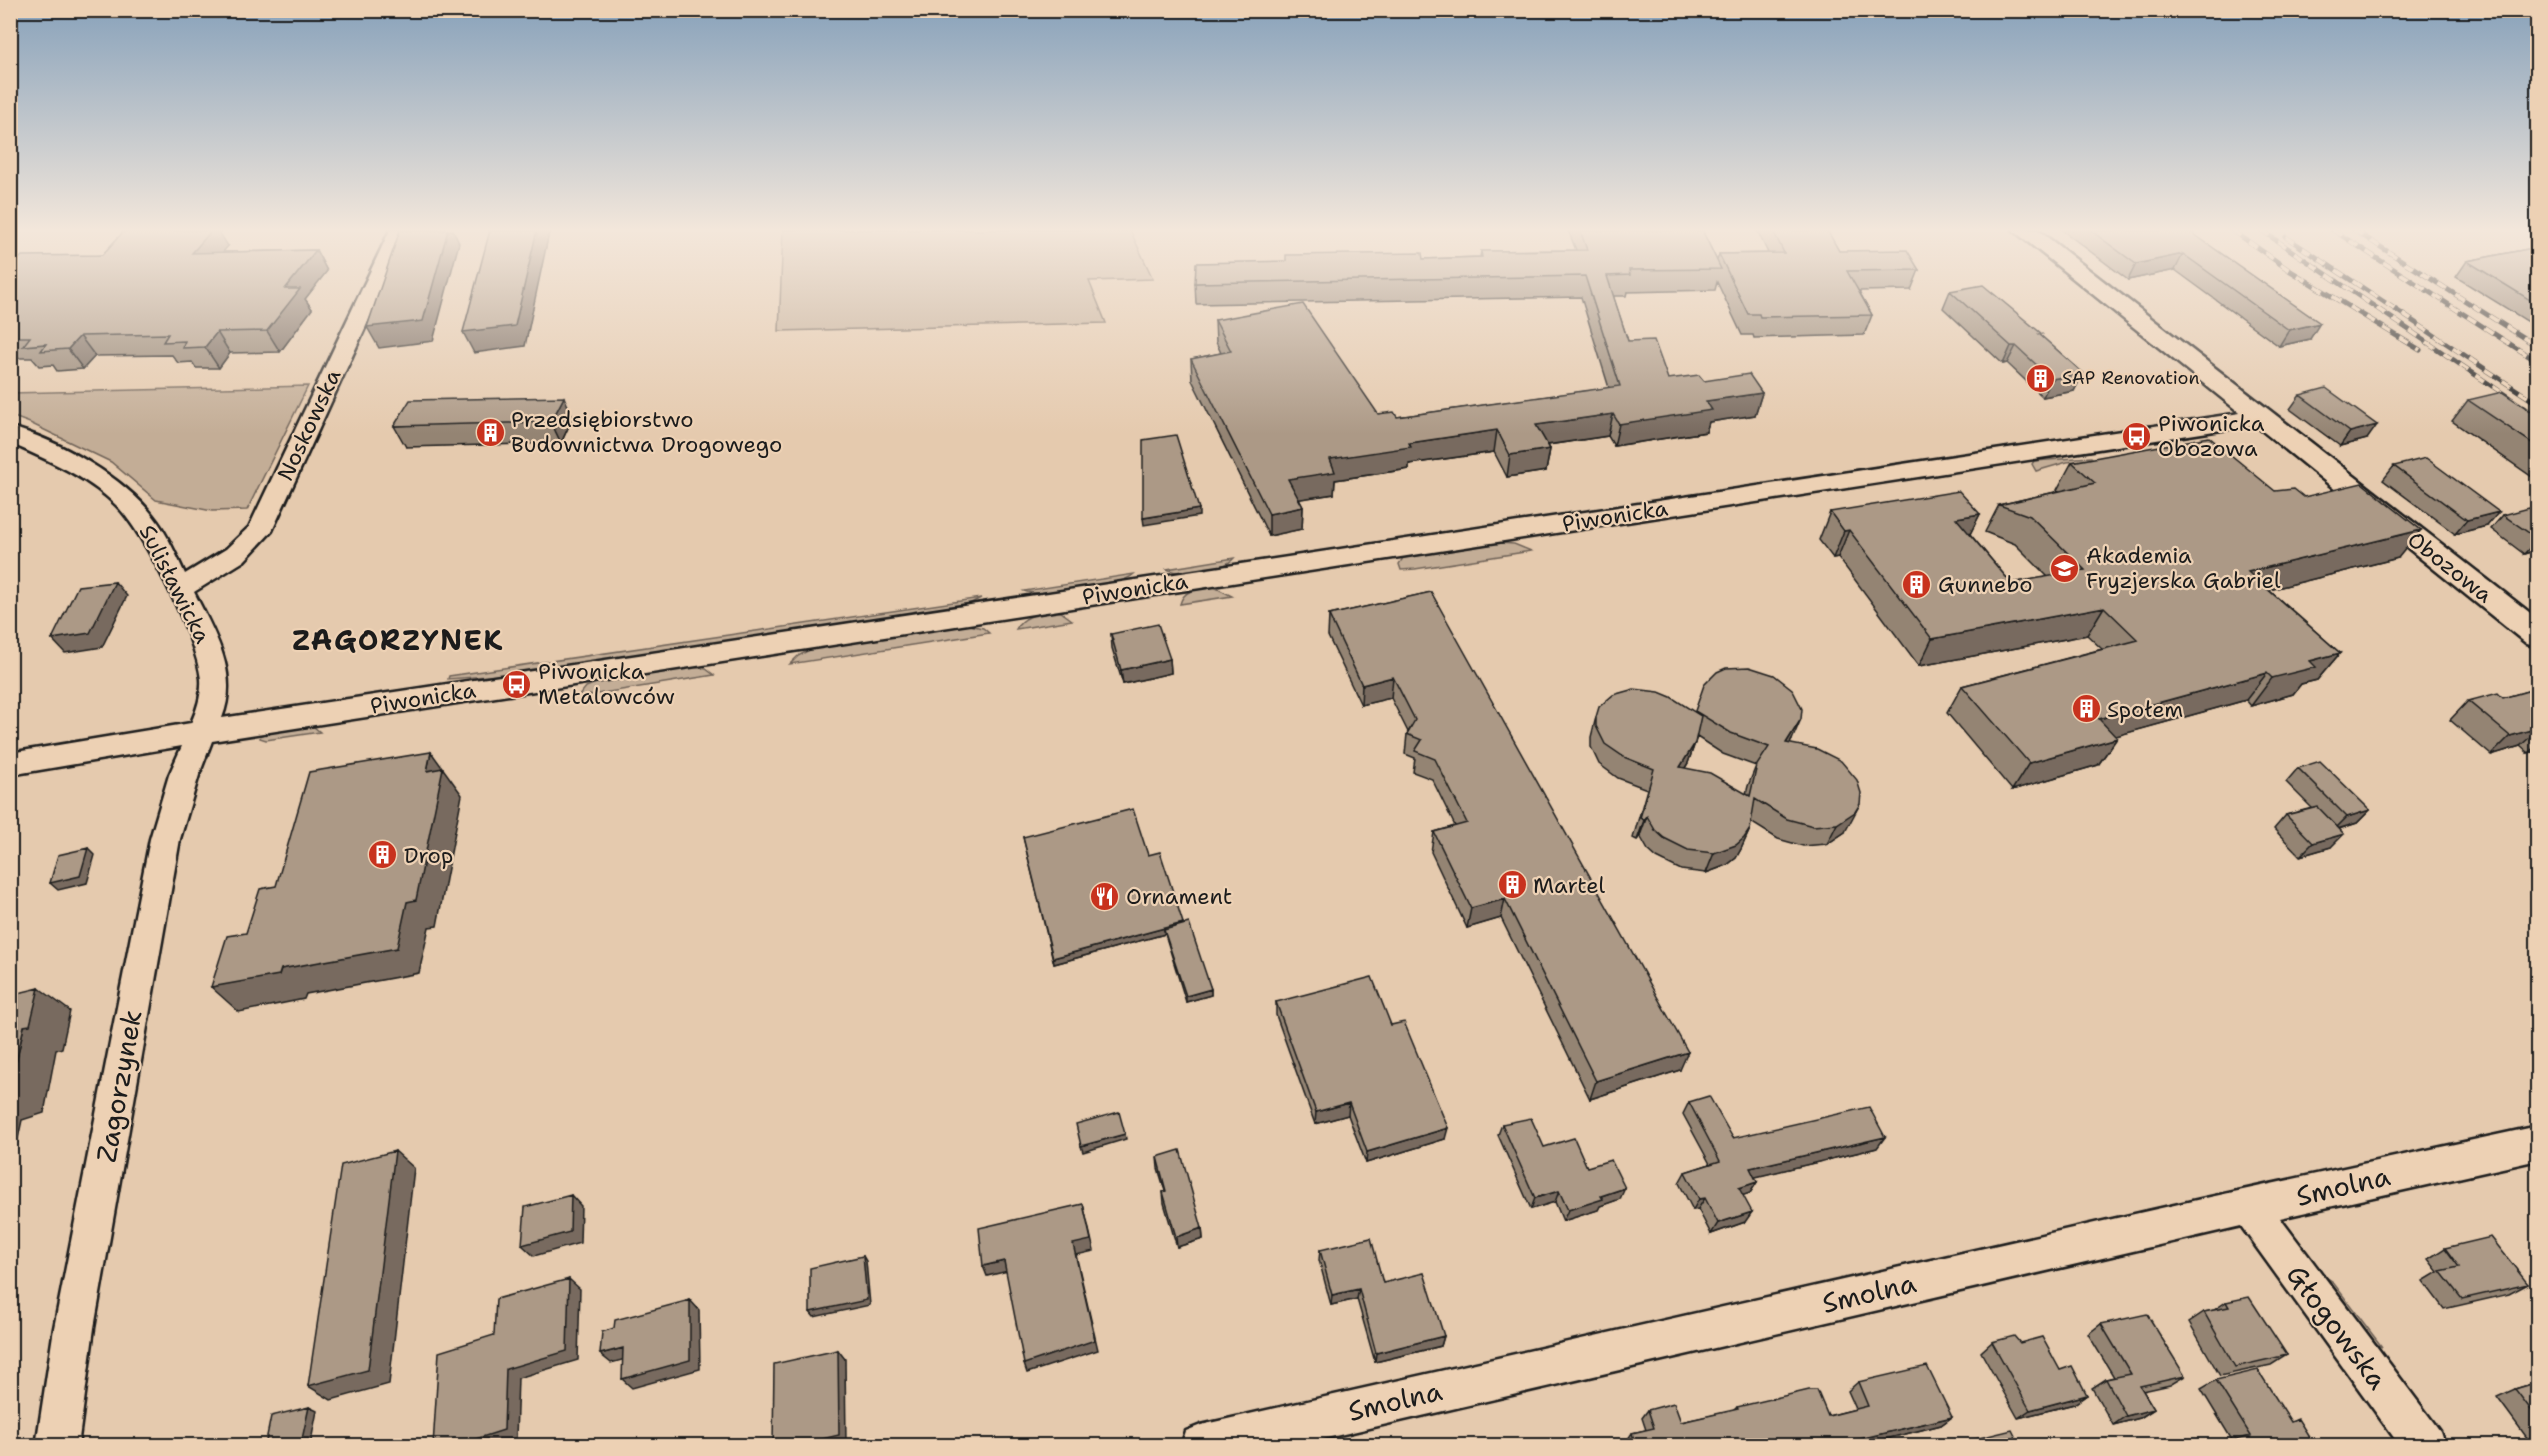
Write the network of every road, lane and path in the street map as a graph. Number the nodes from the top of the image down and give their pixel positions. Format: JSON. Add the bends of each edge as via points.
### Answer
{"nodes":[{"id":1,"x":368,"y":298,"type":"edge"},
{"id":2,"x":2110,"y":298,"type":"edge"},
{"id":3,"x":2260,"y":417,"type":"junction"},
{"id":4,"x":10,"y":434,"type":"edge"},
{"id":5,"x":181,"y":588,"type":"junction"},
{"id":6,"x":2538,"y":636,"type":"edge"},
{"id":7,"x":203,"y":732,"type":"junction"},
{"id":8,"x":10,"y":764,"type":"edge"},
{"id":9,"x":2538,"y":1143,"type":"edge"},
{"id":10,"x":2249,"y":1207,"type":"junction"},
{"id":11,"x":57,"y":1446,"type":"edge"},
{"id":12,"x":1201,"y":1446,"type":"edge"},
{"id":13,"x":2425,"y":1446,"type":"edge"}],
"edges":[{"from":1,"to":5,"type":"street","name":"Noskowska","via":[[258,531],[235,555]]},
{"from":2,"to":3,"type":"street","name":"Obozowa"},
{"from":3,"to":6,"type":"street","name":"Obozowa"},
{"from":3,"to":7,"type":"street","name":"Piwonicka"},
{"from":4,"to":5,"type":"street","name":"Sulisławicka","via":[[61,457],[125,499],[146,523]]},
{"from":5,"to":7,"type":"street","name":"Sulisławicka","via":[[213,665],[212,708]]},
{"from":7,"to":8,"type":"street","name":"Piwonicka"},
{"from":7,"to":11,"type":"street","name":"Zagorzynek","via":[[184,775],[165,839],[74,1328]]},
{"from":9,"to":10,"type":"street","name":"Smolna"},
{"from":10,"to":12,"type":"street","name":"Smolna"},
{"from":10,"to":13,"type":"street","name":"Głogowska"}]}
